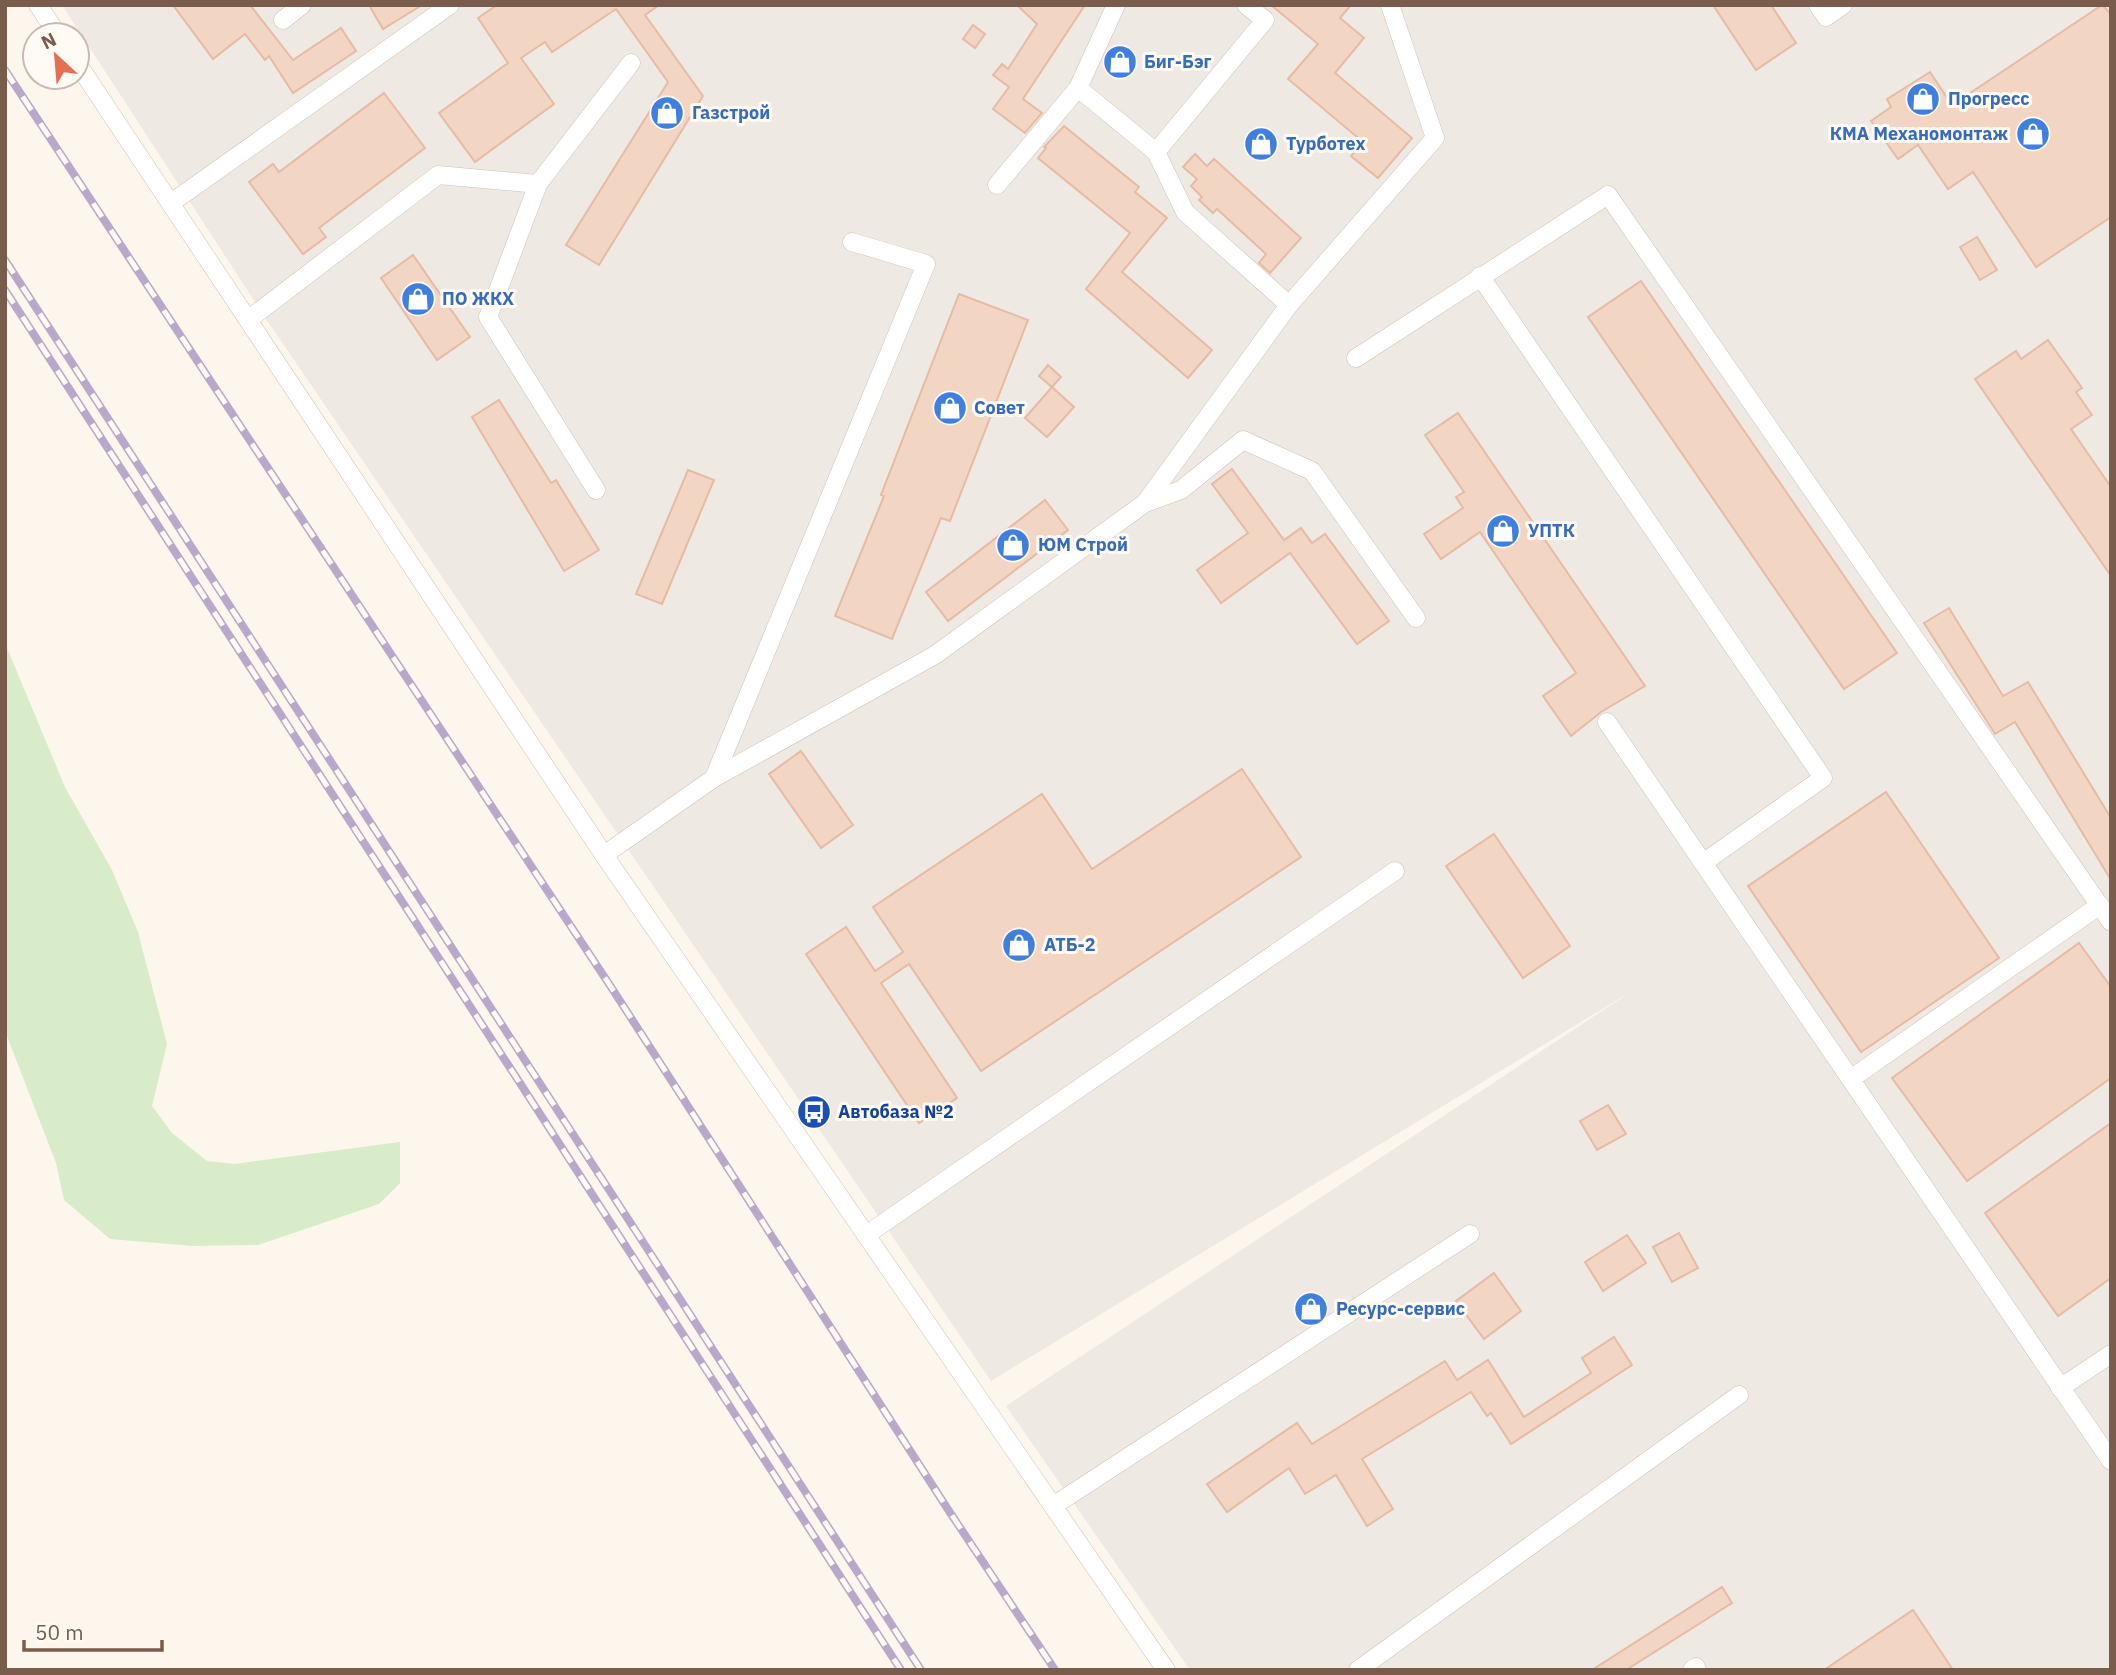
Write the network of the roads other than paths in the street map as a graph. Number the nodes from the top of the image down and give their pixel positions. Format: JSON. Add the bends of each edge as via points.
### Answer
{"nodes":[{"id":1,"x":38,"y":5,"type":"edge"},
{"id":2,"x":302,"y":5,"type":"edge"},
{"id":3,"x":450,"y":5,"type":"edge"},
{"id":4,"x":1116,"y":5,"type":"edge"},
{"id":5,"x":1246,"y":5,"type":"edge"},
{"id":6,"x":1390,"y":5,"type":"edge"},
{"id":7,"x":1818,"y":5,"type":"edge"},
{"id":8,"x":1843,"y":5,"type":"edge"},
{"id":9,"x":283,"y":20,"type":"dead end"},
{"id":10,"x":49,"y":21,"type":"edge"},
{"id":11,"x":631,"y":63,"type":"dead end"},
{"id":12,"x":91,"y":84,"type":"edge"},
{"id":13,"x":1078,"y":88,"type":"junction"},
{"id":14,"x":1156,"y":152,"type":"junction"},
{"id":15,"x":538,"y":184,"type":"junction"},
{"id":16,"x":997,"y":185,"type":"dead end"},
{"id":17,"x":171,"y":202,"type":"junction"},
{"id":18,"x":852,"y":242,"type":"dead end"},
{"id":19,"x":1480,"y":276,"type":"junction"},
{"id":20,"x":1289,"y":304,"type":"junction"},
{"id":21,"x":249,"y":318,"type":"junction"},
{"id":22,"x":1356,"y":358,"type":"dead end"},
{"id":23,"x":596,"y":490,"type":"dead end"},
{"id":24,"x":1145,"y":503,"type":"junction"},
{"id":25,"x":1416,"y":618,"type":"dead end"},
{"id":26,"x":1607,"y":722,"type":"dead end"},
{"id":27,"x":714,"y":778,"type":"junction"},
{"id":28,"x":604,"y":855,"type":"junction"},
{"id":29,"x":1703,"y":863,"type":"junction"},
{"id":30,"x":1395,"y":871,"type":"dead end"},
{"id":31,"x":2099,"y":905,"type":"junction"},
{"id":32,"x":2111,"y":922,"type":"edge"},
{"id":33,"x":1852,"y":1078,"type":"junction"},
{"id":34,"x":866,"y":1234,"type":"junction"},
{"id":35,"x":1470,"y":1234,"type":"dead end"},
{"id":36,"x":2111,"y":1354,"type":"edge"},
{"id":37,"x":2060,"y":1388,"type":"junction"},
{"id":38,"x":1739,"y":1395,"type":"dead end"},
{"id":39,"x":2111,"y":1461,"type":"edge"},
{"id":40,"x":1053,"y":1506,"type":"junction"},
{"id":41,"x":1166,"y":1670,"type":"edge"},
{"id":42,"x":1358,"y":1670,"type":"edge"}],
"edges":[{"from":1,"to":10,"type":"street"},
{"from":2,"to":9,"type":"street"},
{"from":3,"to":17,"type":"street"},
{"from":4,"to":13,"type":"street"},
{"from":5,"to":14,"type":"street","via":[[1265,20]]},
{"from":6,"to":20,"type":"street","via":[[1435,138]]},
{"from":7,"to":8,"type":"street","via":[[1826,17]]},
{"from":11,"to":15,"type":"street"},
{"from":12,"to":17,"type":"street"},
{"from":13,"to":14,"type":"street"},
{"from":13,"to":16,"type":"street"},
{"from":14,"to":20,"type":"street","via":[[1185,212]]},
{"from":15,"to":21,"type":"street","via":[[438,175]]},
{"from":15,"to":23,"type":"street","via":[[488,317]]},
{"from":17,"to":21,"type":"street"},
{"from":18,"to":27,"type":"street","via":[[926,264]]},
{"from":19,"to":22,"type":"street"},
{"from":19,"to":29,"type":"street","via":[[1823,778]]},
{"from":19,"to":31,"type":"street","via":[[1608,195]]},
{"from":20,"to":24,"type":"street"},
{"from":21,"to":28,"type":"street"},
{"from":24,"to":25,"type":"street","via":[[1181,490],[1244,440],[1312,471]]},
{"from":24,"to":27,"type":"street","via":[[935,655]]},
{"from":26,"to":29,"type":"street"},
{"from":27,"to":28,"type":"street"},
{"from":28,"to":34,"type":"street"},
{"from":29,"to":33,"type":"street"},
{"from":30,"to":34,"type":"street"},
{"from":31,"to":32,"type":"street"},
{"from":31,"to":33,"type":"street"},
{"from":33,"to":37,"type":"street"},
{"from":34,"to":40,"type":"street"},
{"from":35,"to":40,"type":"street"},
{"from":36,"to":37,"type":"street"},
{"from":37,"to":39,"type":"street"},
{"from":38,"to":42,"type":"street"},
{"from":40,"to":41,"type":"street"}]}
